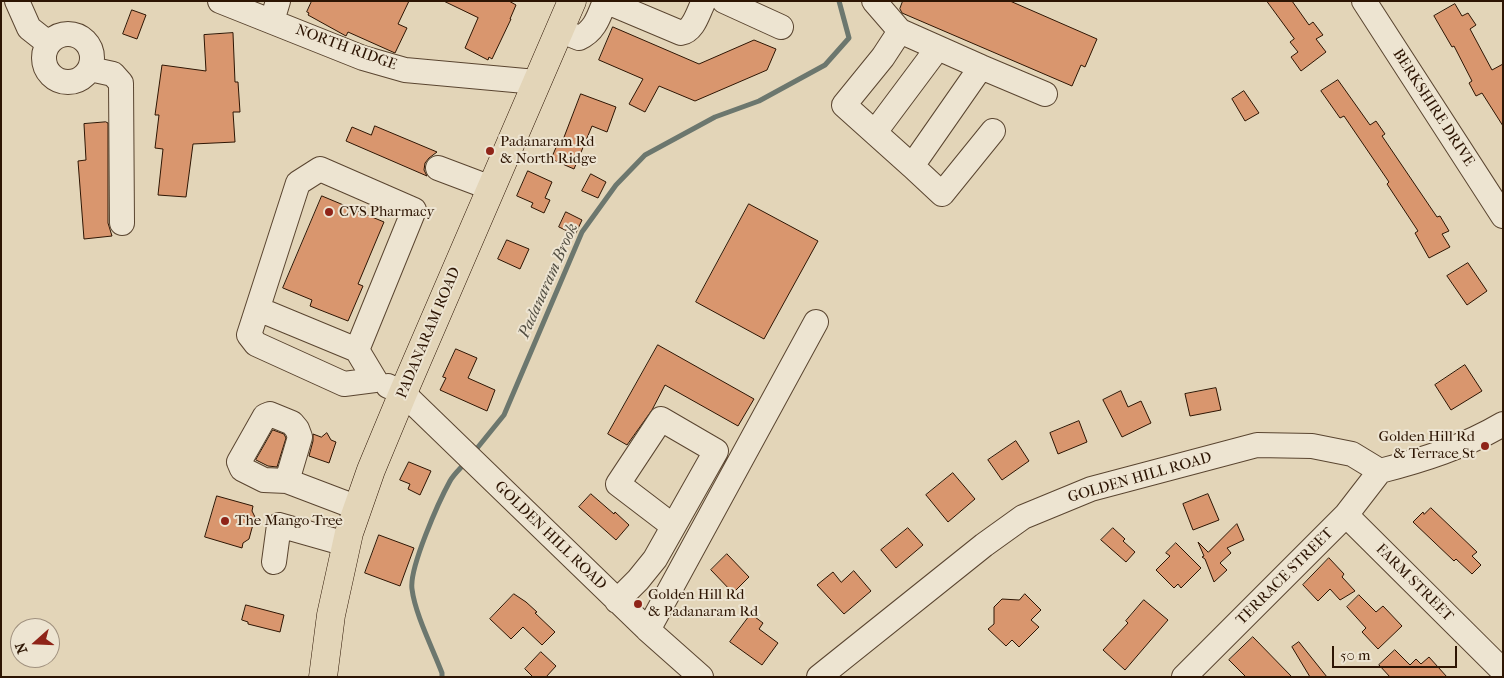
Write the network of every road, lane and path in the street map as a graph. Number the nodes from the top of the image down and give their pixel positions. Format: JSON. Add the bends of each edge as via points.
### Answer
{"nodes":[{"id":1,"x":17,"y":1,"type":"edge"},
{"id":2,"x":220,"y":1,"type":"edge"},
{"id":3,"x":572,"y":1,"type":"edge"},
{"id":4,"x":606,"y":1,"type":"edge"},
{"id":5,"x":704,"y":1,"type":"edge"},
{"id":6,"x":724,"y":1,"type":"edge"},
{"id":7,"x":874,"y":1,"type":"edge"},
{"id":8,"x":1364,"y":1,"type":"edge"},
{"id":9,"x":275,"y":11,"type":"edge"},
{"id":10,"x":781,"y":27,"type":"dead end"},
{"id":11,"x":559,"y":30,"type":"junction"},
{"id":12,"x":900,"y":31,"type":"junction"},
{"id":13,"x":48,"y":43,"type":"junction"},
{"id":14,"x":937,"y":49,"type":"junction"},
{"id":15,"x":981,"y":67,"type":"junction"},
{"id":16,"x":90,"y":69,"type":"junction"},
{"id":17,"x":536,"y":82,"type":"junction"},
{"id":18,"x":1045,"y":94,"type":"dead end"},
{"id":19,"x":993,"y":131,"type":"dead end"},
{"id":20,"x":874,"y":132,"type":"junction"},
{"id":21,"x":912,"y":166,"type":"junction"},
{"id":22,"x":438,"y":168,"type":"dead end"},
{"id":23,"x":491,"y":188,"type":"junction"},
{"id":24,"x":1503,"y":216,"type":"edge"},
{"id":25,"x":122,"y":223,"type":"dead end"},
{"id":26,"x":258,"y":308,"type":"junction"},
{"id":27,"x":816,"y":322,"type":"dead end"},
{"id":28,"x":357,"y":350,"type":"junction"},
{"id":29,"x":375,"y":380,"type":"junction"},
{"id":30,"x":403,"y":393,"type":"junction"},
{"id":31,"x":1501,"y":428,"type":"edge"},
{"id":32,"x":1380,"y":471,"type":"junction"},
{"id":33,"x":287,"y":481,"type":"dead end"},
{"id":34,"x":358,"y":508,"type":"junction"},
{"id":35,"x":1346,"y":516,"type":"junction"},
{"id":36,"x":673,"y":526,"type":"dead end"},
{"id":37,"x":346,"y":544,"type":"junction"},
{"id":38,"x":274,"y":562,"type":"dead end"},
{"id":39,"x":617,"y":601,"type":"junction"},
{"id":40,"x":648,"y":630,"type":"junction"},
{"id":41,"x":1503,"y":671,"type":"edge"},
{"id":42,"x":323,"y":677,"type":"edge"},
{"id":43,"x":701,"y":677,"type":"edge"},
{"id":44,"x":819,"y":677,"type":"edge"},
{"id":45,"x":1184,"y":677,"type":"edge"}],
"edges":[{"from":1,"to":13,"type":"street","via":[[29,28]]},
{"from":2,"to":9,"type":"street","name":"NORTH RIDGE"},
{"from":3,"to":11,"type":"main road","name":"PADANARAM ROAD"},
{"from":4,"to":5,"type":"street","via":[[681,32],[687,32],[691,27]]},
{"from":4,"to":11,"type":"street","via":[[586,35],[579,38]]},
{"from":6,"to":10,"type":"street"},
{"from":7,"to":12,"type":"street"},
{"from":8,"to":24,"type":"street","name":"BERKSHIRE DRIVE"},
{"from":9,"to":17,"type":"street","name":"NORTH RIDGE","via":[[363,58],[405,70]]},
{"from":11,"to":17,"type":"main road","name":"PADANARAM ROAD"},
{"from":12,"to":14,"type":"street"},
{"from":12,"to":20,"type":"street","via":[[844,105]]},
{"from":13,"to":16,"type":"street","via":[[63,34],[80,37],[91,51]]},
{"from":13,"to":16,"type":"street","via":[[44,60],[46,69],[59,81],[77,81]]},
{"from":14,"to":15,"type":"street"},
{"from":14,"to":20,"type":"street"},
{"from":15,"to":18,"type":"street"},
{"from":15,"to":21,"type":"street"},
{"from":16,"to":25,"type":"street","via":[[113,74],[121,84]]},
{"from":17,"to":23,"type":"main road","name":"PADANARAM ROAD"},
{"from":19,"to":21,"type":"street","via":[[942,194]]},
{"from":20,"to":21,"type":"street"},
{"from":22,"to":23,"type":"street"},
{"from":23,"to":30,"type":"main road","name":"PADANARAM ROAD"},
{"from":26,"to":28,"type":"street"},
{"from":26,"to":28,"type":"street","via":[[298,184],[320,170],[414,210]]},
{"from":26,"to":29,"type":"street","via":[[249,335],[256,344],[344,384]]},
{"from":27,"to":40,"type":"street"},
{"from":28,"to":29,"type":"street"},
{"from":29,"to":30,"type":"street"},
{"from":30,"to":34,"type":"main road","name":"PADANARAM ROAD"},
{"from":30,"to":39,"type":"street","name":"GOLDEN HILL ROAD"},
{"from":31,"to":32,"type":"street","via":[[1431,457]]},
{"from":32,"to":35,"type":"street","name":"TERRACE STREET"},
{"from":32,"to":44,"type":"street","name":"GOLDEN HILL ROAD","via":[[1352,454],[1312,446],[1257,445],[1091,490],[1023,517],[984,544]]},
{"from":33,"to":34,"type":"street"},
{"from":34,"to":37,"type":"main road","name":"PADANARAM ROAD"},
{"from":35,"to":41,"type":"street","name":"FARM STREET"},
{"from":35,"to":45,"type":"street","name":"TERRACE STREET"},
{"from":36,"to":39,"type":"street","via":[[655,559]]},
{"from":37,"to":38,"type":"street","via":[[279,525]]},
{"from":37,"to":42,"type":"main road","name":"PADANARAM ROAD","via":[[331,615]]},
{"from":39,"to":40,"type":"street","name":"GOLDEN HILL ROAD"},
{"from":40,"to":43,"type":"street","name":"GOLDEN HILL ROAD"}]}
